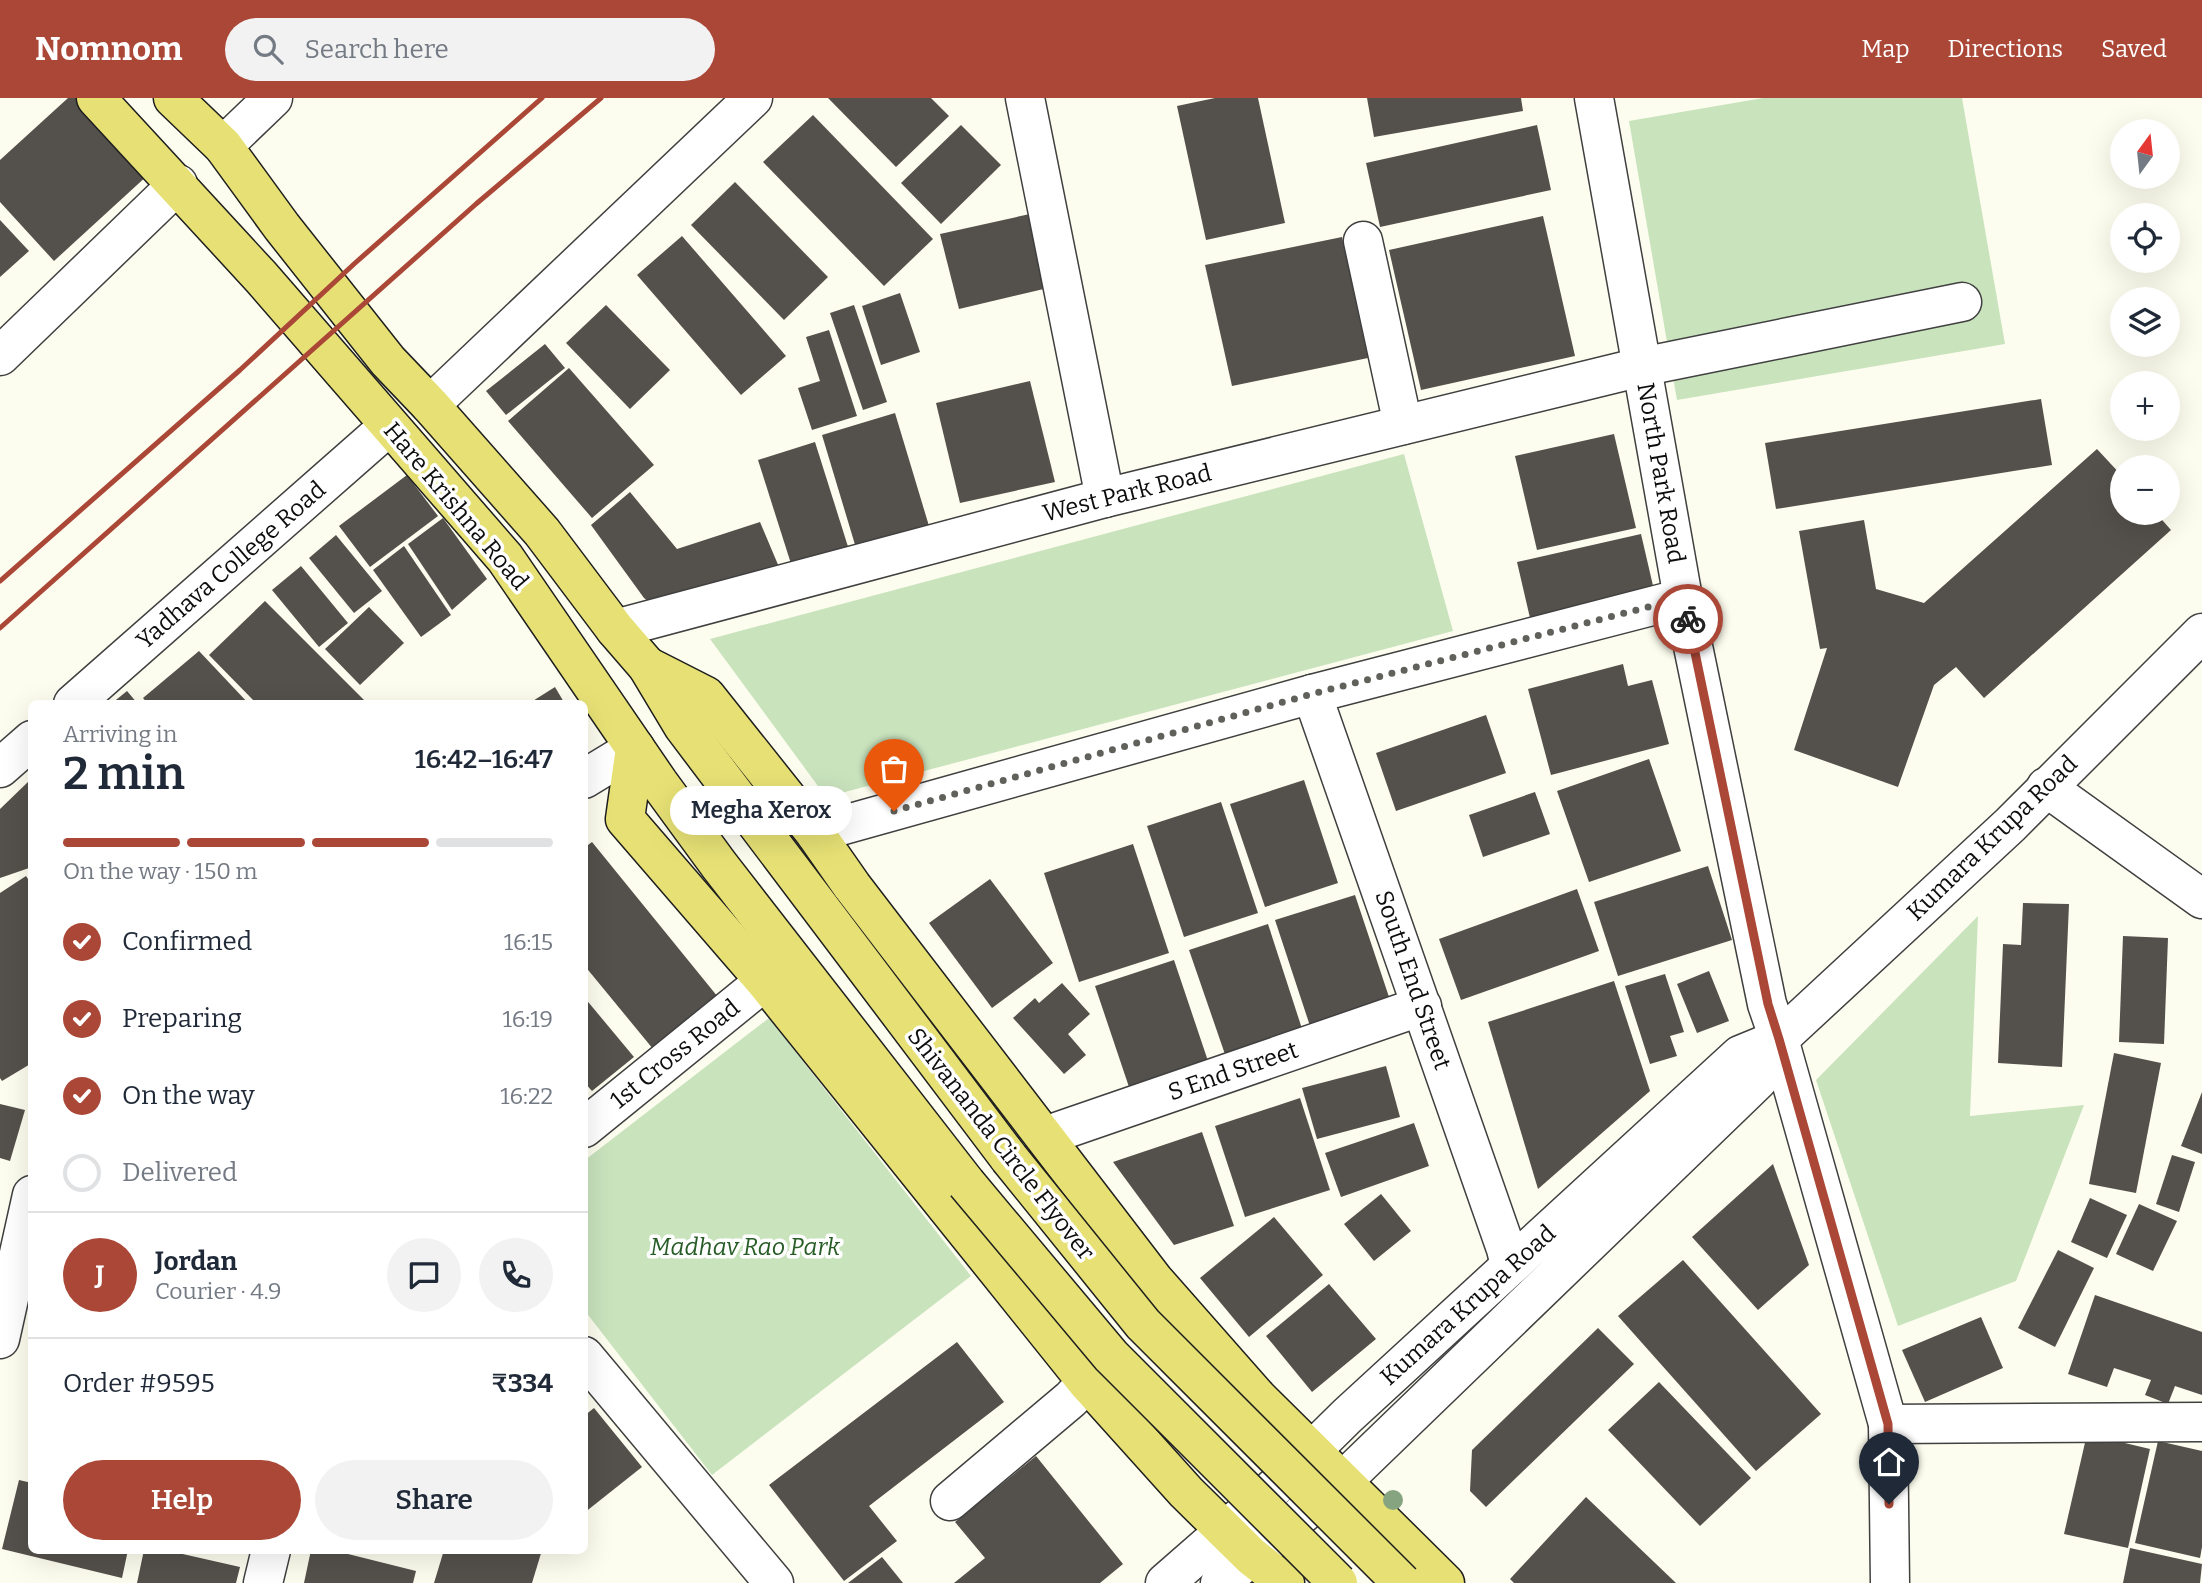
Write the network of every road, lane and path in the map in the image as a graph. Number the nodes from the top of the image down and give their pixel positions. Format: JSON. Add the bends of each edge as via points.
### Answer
{"nodes":[{"id":1,"x":96,"y":98,"type":"edge"},
{"id":2,"x":173,"y":98,"type":"edge"},
{"id":3,"x":274,"y":98,"type":"edge"},
{"id":4,"x":753,"y":98,"type":"edge"},
{"id":5,"x":1025,"y":98,"type":"edge"},
{"id":6,"x":1594,"y":98,"type":"edge"},
{"id":7,"x":223,"y":146,"type":"junction"},
{"id":8,"x":178,"y":184,"type":"junction"},
{"id":9,"x":1363,"y":241,"type":"dead end"},
{"id":10,"x":1962,"y":302,"type":"dead end"},
{"id":11,"x":0,"y":356,"type":"edge"},
{"id":12,"x":1641,"y":367,"type":"junction"},
{"id":13,"x":430,"y":405,"type":"junction"},
{"id":14,"x":1402,"y":425,"type":"junction"},
{"id":15,"x":389,"y":426,"type":"junction"},
{"id":16,"x":1105,"y":498,"type":"junction"},
{"id":17,"x":1683,"y":598,"type":"junction"},
{"id":18,"x":615,"y":629,"type":"junction"},
{"id":19,"x":2202,"y":633,"type":"edge"},
{"id":20,"x":647,"y":666,"type":"junction"},
{"id":21,"x":1312,"y":694,"type":"junction"},
{"id":22,"x":78,"y":700,"type":"edge"},
{"id":23,"x":28,"y":744,"type":"edge"},
{"id":24,"x":635,"y":748,"type":"junction"},
{"id":25,"x":0,"y":768,"type":"edge"},
{"id":26,"x":588,"y":777,"type":"edge"},
{"id":27,"x":2046,"y":787,"type":"junction"},
{"id":28,"x":816,"y":833,"type":"junction"},
{"id":29,"x":2202,"y":899,"type":"edge"},
{"id":30,"x":765,"y":981,"type":"junction"},
{"id":31,"x":1422,"y":1006,"type":"junction"},
{"id":32,"x":1779,"y":1039,"type":"junction"},
{"id":33,"x":1749,"y":1067,"type":"junction"},
{"id":34,"x":588,"y":1125,"type":"edge"},
{"id":35,"x":1045,"y":1136,"type":"junction"},
{"id":36,"x":28,"y":1213,"type":"edge"},
{"id":37,"x":1510,"y":1266,"type":"junction"},
{"id":38,"x":0,"y":1339,"type":"edge"},
{"id":39,"x":588,"y":1361,"type":"edge"},
{"id":40,"x":1087,"y":1382,"type":"junction"},
{"id":41,"x":2202,"y":1422,"type":"edge"},
{"id":42,"x":1888,"y":1424,"type":"junction"},
{"id":43,"x":1313,"y":1451,"type":"junction"},
{"id":44,"x":1342,"y":1480,"type":"junction"},
{"id":45,"x":950,"y":1501,"type":"dead end"},
{"id":46,"x":1238,"y":1544,"type":"junction"},
{"id":47,"x":270,"y":1554,"type":"edge"},
{"id":48,"x":263,"y":1583,"type":"edge"},
{"id":49,"x":774,"y":1583,"type":"edge"},
{"id":50,"x":1165,"y":1583,"type":"edge"},
{"id":51,"x":1220,"y":1583,"type":"edge"},
{"id":52,"x":1285,"y":1583,"type":"edge"},
{"id":53,"x":1338,"y":1583,"type":"edge"},
{"id":54,"x":1402,"y":1583,"type":"edge"},
{"id":55,"x":1445,"y":1583,"type":"edge"},
{"id":56,"x":1890,"y":1583,"type":"edge"}],
"edges":[{"from":1,"to":8,"type":"main road"},
{"from":2,"to":7,"type":"main road"},
{"from":3,"to":7,"type":"street"},
{"from":4,"to":13,"type":"street"},
{"from":5,"to":16,"type":"street"},
{"from":6,"to":12,"type":"street","name":"North Park Road"},
{"from":7,"to":13,"type":"main road","name":"Hare Krishna Road","via":[[376,345]]},
{"from":8,"to":11,"type":"street"},
{"from":8,"to":15,"type":"main road","name":"Hare Krishna Road"},
{"from":9,"to":14,"type":"street"},
{"from":10,"to":12,"type":"street","name":"West Park Road"},
{"from":12,"to":14,"type":"street","name":"West Park Road"},
{"from":12,"to":17,"type":"street","name":"North Park Road"},
{"from":13,"to":18,"type":"main road","name":"Hare Krishna Road","via":[[542,532]]},
{"from":14,"to":16,"type":"street","name":"West Park Road"},
{"from":15,"to":22,"type":"street","name":"Yadhava College Road"},
{"from":15,"to":24,"type":"main road","name":"Hare Krishna Road","via":[[505,558]]},
{"from":16,"to":18,"type":"street","name":"West Park Road"},
{"from":17,"to":21,"type":"street"},
{"from":17,"to":32,"type":"street","name":"North Park Road"},
{"from":18,"to":20,"type":"main road","name":"Hare Krishna Road"},
{"from":19,"to":27,"type":"street","name":"Kumara Krupa Road"},
{"from":20,"to":28,"type":"main road","via":[[706,696]]},
{"from":20,"to":54,"type":"main road","name":"Shivananda Circle Flyover","bridge":true,"via":[[683,726],[1009,1158],[1143,1324]]},
{"from":21,"to":28,"type":"street"},
{"from":21,"to":31,"type":"street","name":"South End Street"},
{"from":23,"to":25,"type":"street"},
{"from":24,"to":26,"type":"street"},
{"from":24,"to":30,"type":"main road","via":[[625,819]]},
{"from":24,"to":53,"type":"main road","name":"Shivananda Circle Flyover","bridge":true,"via":[[719,865],[966,1183],[1111,1356]]},
{"from":27,"to":29,"type":"street"},
{"from":27,"to":32,"type":"street","name":"Kumara Krupa Road"},
{"from":28,"to":35,"type":"main road"},
{"from":30,"to":34,"type":"street","name":"1st Cross Road"},
{"from":30,"to":40,"type":"main road"},
{"from":31,"to":35,"type":"street","name":"S End Street"},
{"from":31,"to":37,"type":"street","name":"South End Street"},
{"from":32,"to":33,"type":"street","name":"Kumara Krupa Road"},
{"from":32,"to":42,"type":"street","name":"North Park Road"},
{"from":33,"to":37,"type":"street","name":"Kumara Krupa Road"},
{"from":33,"to":44,"type":"street","name":"Kumara Krupa Road"},
{"from":35,"to":43,"type":"main road","via":[[1153,1280],[1258,1398]]},
{"from":36,"to":38,"type":"street"},
{"from":37,"to":43,"type":"street","name":"Kumara Krupa Road"},
{"from":39,"to":49,"type":"street"},
{"from":40,"to":45,"type":"street"},
{"from":40,"to":46,"type":"main road"},
{"from":41,"to":42,"type":"street"},
{"from":42,"to":56,"type":"street","name":"North Park Road"},
{"from":43,"to":44,"type":"main road"},
{"from":43,"to":46,"type":"street","name":"Kumara Krupa Road"},
{"from":44,"to":46,"type":"street","name":"Kumara Krupa Road"},
{"from":44,"to":55,"type":"main road"},
{"from":46,"to":50,"type":"street","name":"Kumara Krupa Road"},
{"from":46,"to":51,"type":"street","name":"Kumara Krupa Road"},
{"from":46,"to":52,"type":"main road"},
{"from":47,"to":48,"type":"street"}]}
